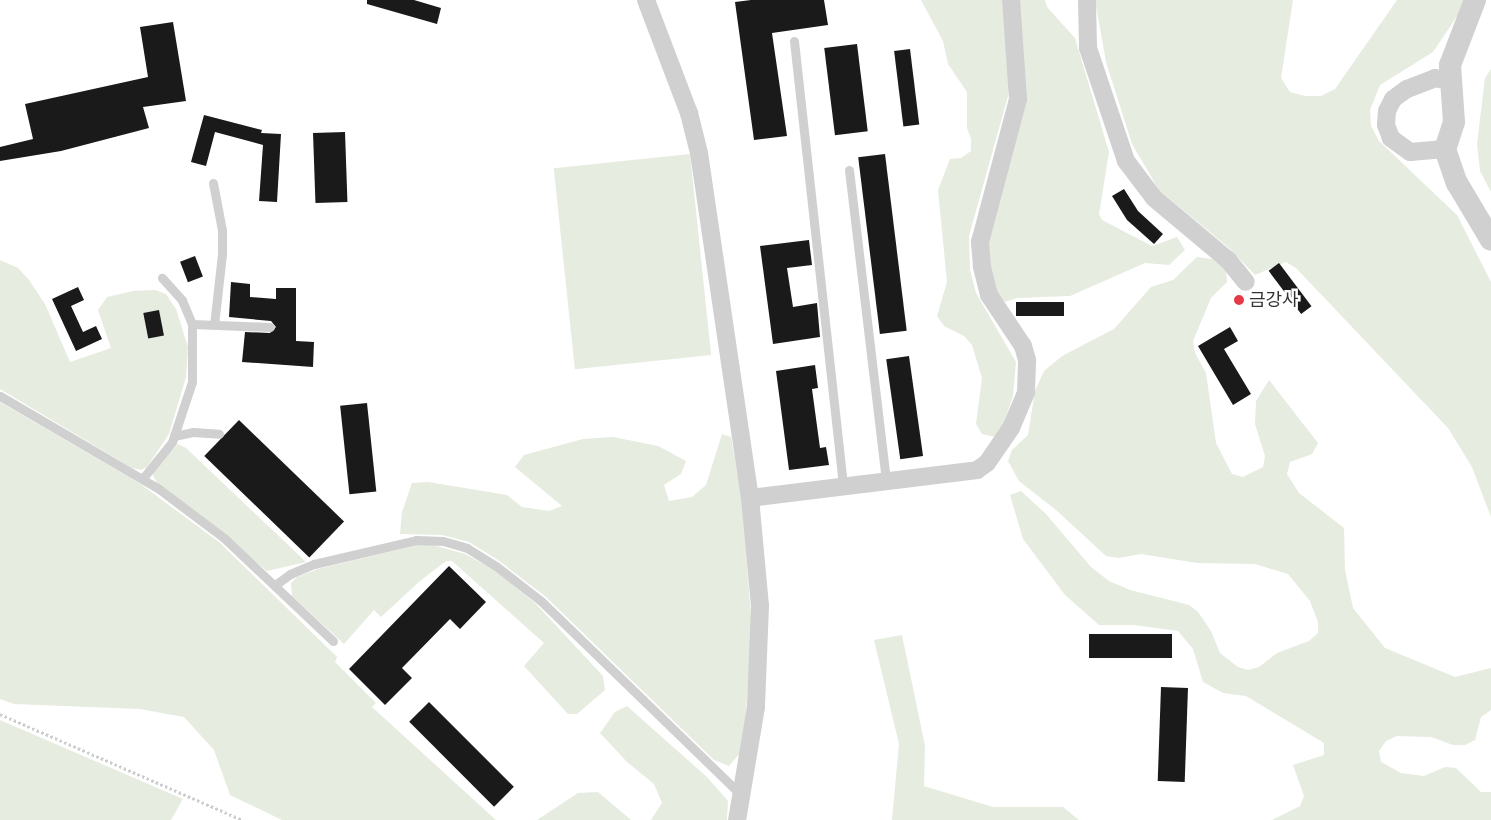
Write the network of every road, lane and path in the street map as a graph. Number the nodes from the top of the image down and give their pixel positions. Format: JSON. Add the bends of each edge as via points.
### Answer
{"nodes":[{"id":1,"x":646,"y":0,"type":"edge"},
{"id":2,"x":1011,"y":0,"type":"edge"},
{"id":3,"x":1087,"y":0,"type":"edge"},
{"id":4,"x":1475,"y":0,"type":"edge"},
{"id":5,"x":794,"y":41,"type":"dead end"},
{"id":6,"x":1449,"y":81,"type":"junction"},
{"id":7,"x":1444,"y":150,"type":"junction"},
{"id":8,"x":848,"y":170,"type":"dead end"},
{"id":9,"x":213,"y":183,"type":"dead end"},
{"id":10,"x":1491,"y":240,"type":"edge"},
{"id":11,"x":162,"y":278,"type":"dead end"},
{"id":12,"x":1246,"y":282,"type":"dead end"},
{"id":13,"x":192,"y":324,"type":"junction"},
{"id":14,"x":214,"y":325,"type":"junction"},
{"id":15,"x":270,"y":327,"type":"dead end"},
{"id":16,"x":0,"y":396,"type":"edge"},
{"id":17,"x":219,"y":434,"type":"dead end"},
{"id":18,"x":174,"y":436,"type":"junction"},
{"id":19,"x":143,"y":478,"type":"junction"},
{"id":20,"x":886,"y":480,"type":"junction"},
{"id":21,"x":843,"y":486,"type":"junction"},
{"id":22,"x":750,"y":498,"type":"junction"},
{"id":23,"x":275,"y":585,"type":"junction"},
{"id":24,"x":333,"y":641,"type":"dead end"},
{"id":25,"x":0,"y":714,"type":"edge"},
{"id":26,"x":741,"y":796,"type":"junction"},
{"id":27,"x":243,"y":820,"type":"edge"},
{"id":28,"x":737,"y":820,"type":"edge"}],
"edges":[{"from":1,"to":22,"type":"street","via":[[689,113],[699,153]]},
{"from":2,"to":20,"type":"street","via":[[1018,99],[980,242],[989,295],[1023,346],[1029,376],[1026,392],[1011,428],[987,463],[977,470]]},
{"from":3,"to":12,"type":"street","via":[[1088,48],[1126,161],[1154,198],[1228,260]]},
{"from":4,"to":6,"type":"street","via":[[1450,65]]},
{"from":5,"to":21,"type":"lane"},
{"from":6,"to":7,"type":"street","via":[[1454,122]]},
{"from":6,"to":7,"type":"street","via":[[1435,78],[1407,89],[1393,99],[1386,125],[1399,147],[1410,152]]},
{"from":7,"to":10,"type":"street","via":[[1457,183]]},
{"from":8,"to":20,"type":"lane"},
{"from":9,"to":14,"type":"lane","via":[[222,230]]},
{"from":11,"to":13,"type":"lane","via":[[182,300]]},
{"from":13,"to":14,"type":"lane"},
{"from":13,"to":18,"type":"lane","via":[[192,382]]},
{"from":14,"to":15,"type":"lane"},
{"from":16,"to":19,"type":"lane"},
{"from":17,"to":18,"type":"lane","via":[[193,432]]},
{"from":18,"to":19,"type":"lane"},
{"from":19,"to":23,"type":"lane","via":[[224,538]]},
{"from":20,"to":21,"type":"street"},
{"from":21,"to":22,"type":"street"},
{"from":22,"to":26,"type":"street","via":[[760,606],[756,707]]},
{"from":23,"to":24,"type":"lane"},
{"from":23,"to":26,"type":"lane","via":[[290,574],[314,564],[416,540],[443,541],[467,548],[541,600]]},
{"from":25,"to":27,"type":"path"},
{"from":26,"to":28,"type":"street"}]}
